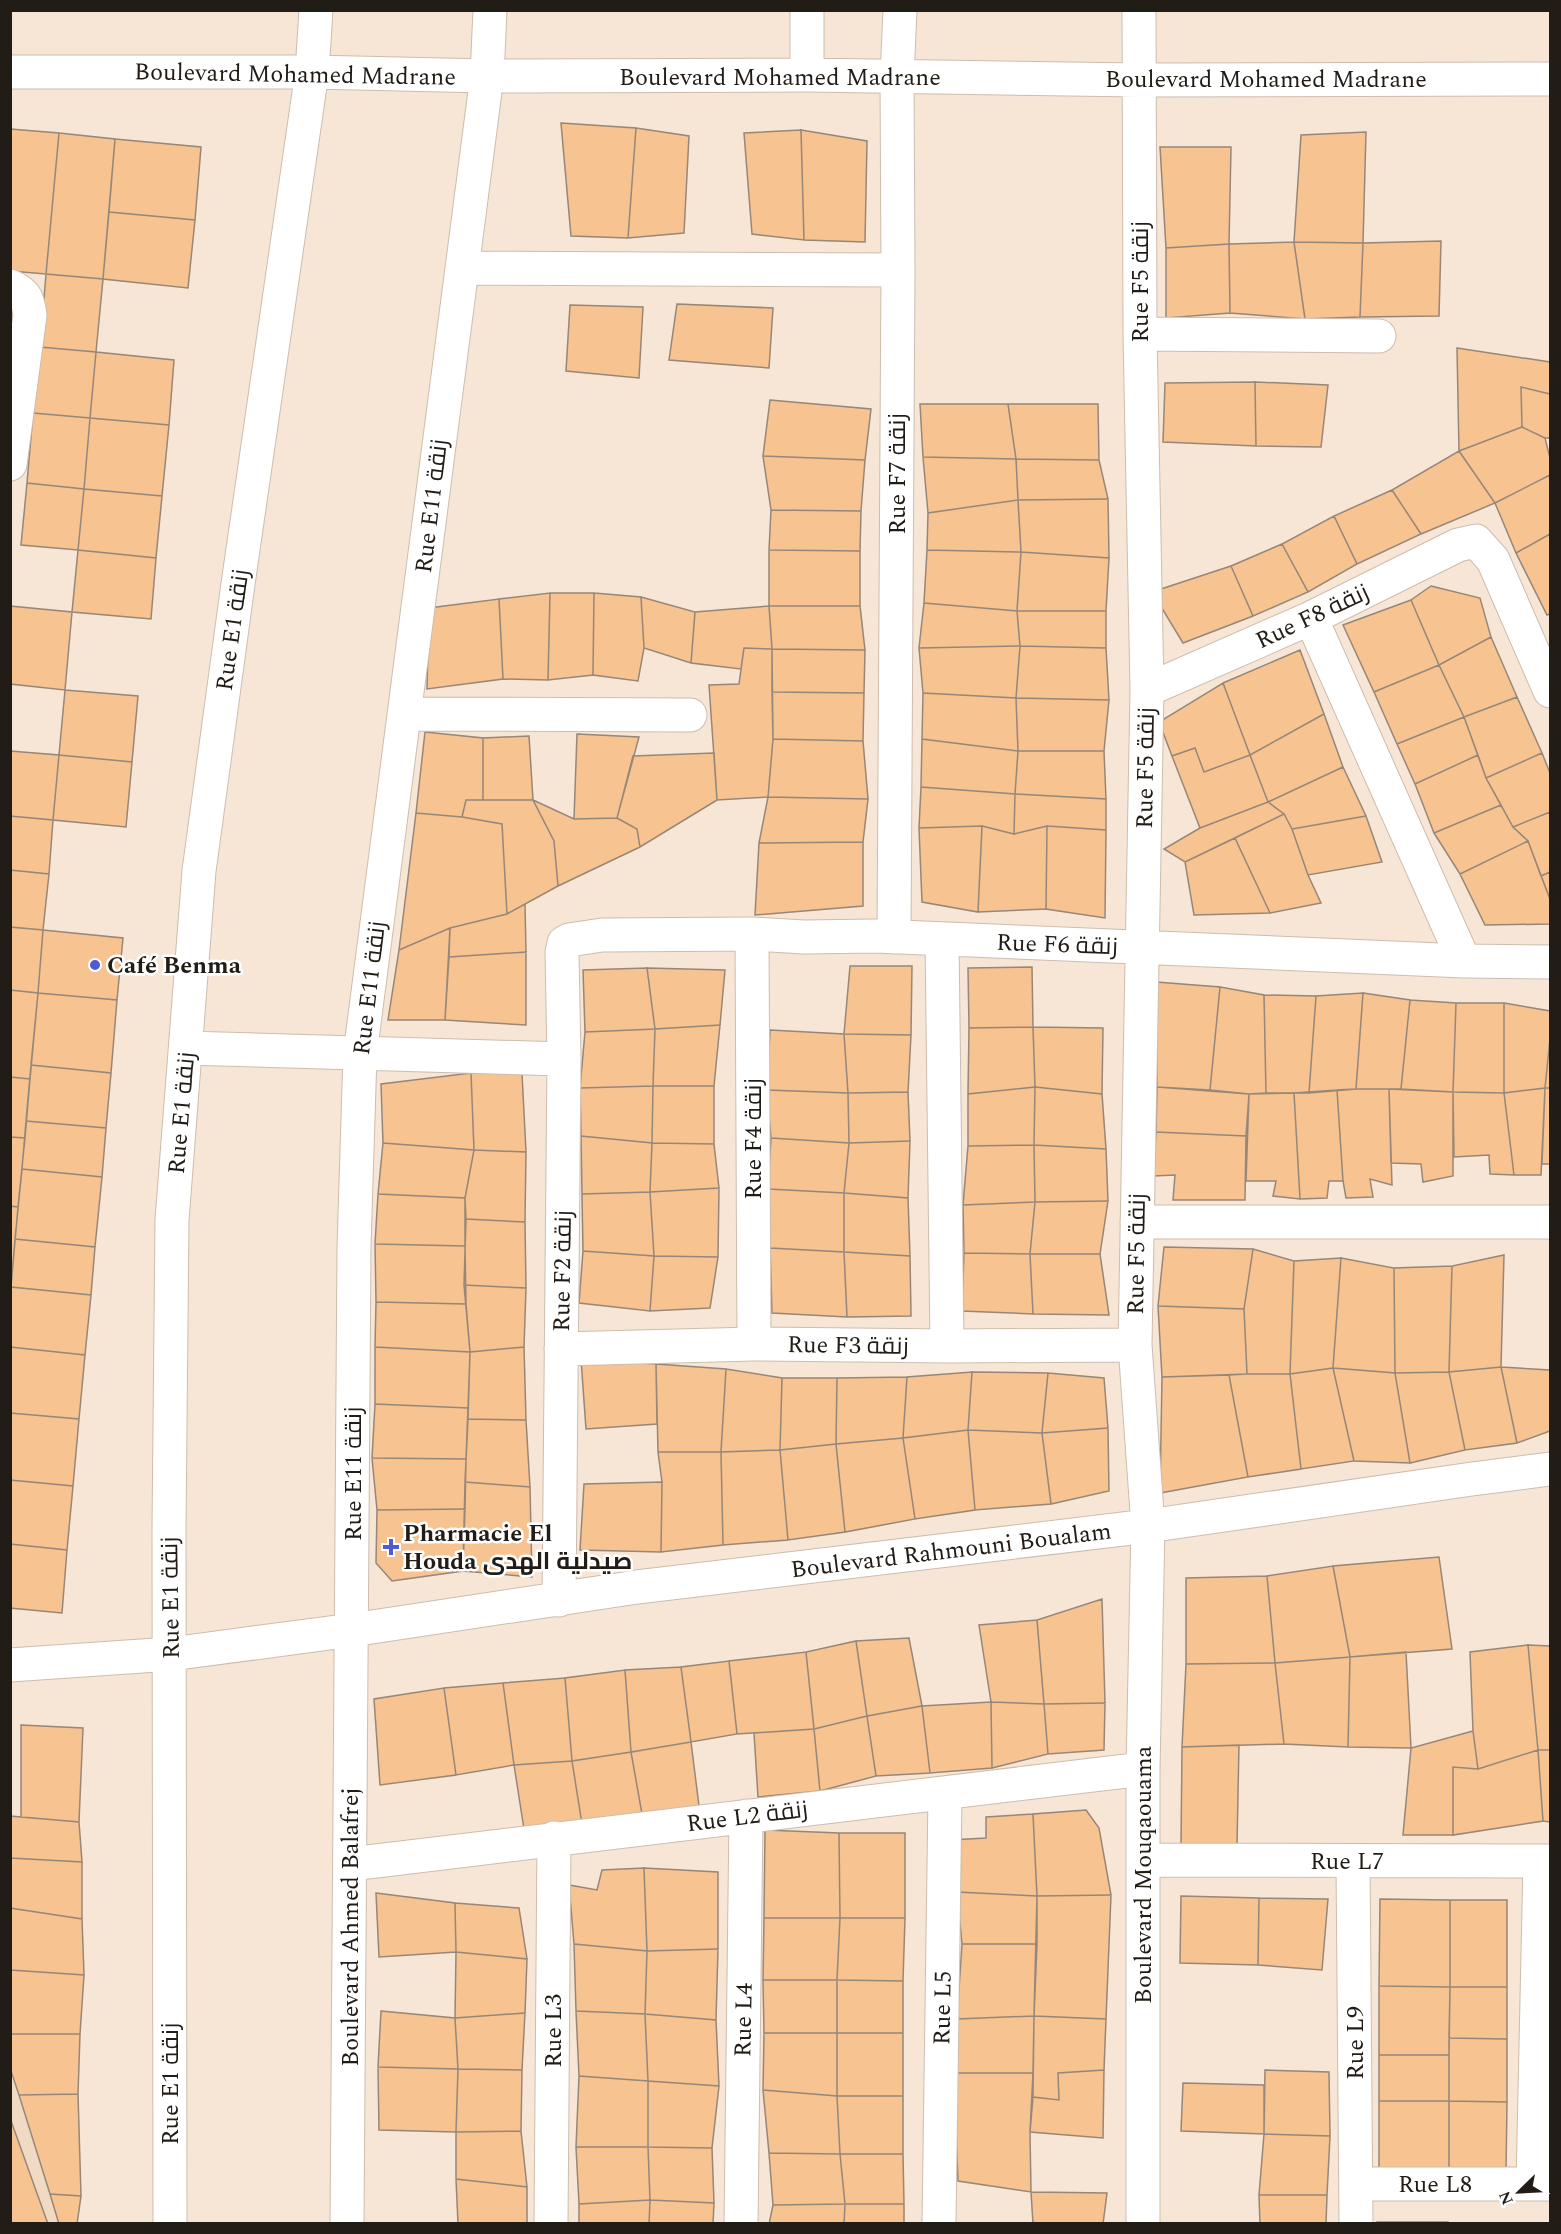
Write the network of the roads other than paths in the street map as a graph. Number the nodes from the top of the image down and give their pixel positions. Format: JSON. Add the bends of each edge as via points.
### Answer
{"nodes":[{"id":1,"x":316,"y":10,"type":"edge"},
{"id":2,"x":490,"y":10,"type":"edge"},
{"id":3,"x":807,"y":10,"type":"edge"},
{"id":4,"x":900,"y":10,"type":"edge"},
{"id":5,"x":1139,"y":10,"type":"edge"},
{"id":6,"x":10,"y":72,"type":"edge"},
{"id":7,"x":312,"y":72,"type":"junction"},
{"id":8,"x":807,"y":75,"type":"junction"},
{"id":9,"x":487,"y":76,"type":"junction"},
{"id":10,"x":897,"y":77,"type":"junction"},
{"id":11,"x":1551,"y":79,"type":"edge"},
{"id":12,"x":1139,"y":80,"type":"junction"},
{"id":13,"x":462,"y":268,"type":"junction"},
{"id":14,"x":898,"y":270,"type":"junction"},
{"id":15,"x":10,"y":286,"type":"edge"},
{"id":16,"x":1140,"y":334,"type":"junction"},
{"id":17,"x":1379,"y":336,"type":"dead end"},
{"id":18,"x":10,"y":464,"type":"edge"},
{"id":19,"x":1311,"y":618,"type":"junction"},
{"id":20,"x":1147,"y":690,"type":"junction"},
{"id":21,"x":1551,"y":691,"type":"edge"},
{"id":22,"x":404,"y":714,"type":"junction"},
{"id":23,"x":690,"y":716,"type":"dead end"},
{"id":24,"x":752,"y":934,"type":"junction"},
{"id":25,"x":894,"y":938,"type":"junction"},
{"id":26,"x":942,"y":939,"type":"junction"},
{"id":27,"x":564,"y":943,"type":"joint"},
{"id":28,"x":1141,"y":948,"type":"junction"},
{"id":29,"x":1464,"y":961,"type":"junction"},
{"id":30,"x":1551,"y":962,"type":"edge"},
{"id":31,"x":186,"y":1048,"type":"junction"},
{"id":32,"x":360,"y":1054,"type":"junction"},
{"id":33,"x":564,"y":1059,"type":"junction"},
{"id":34,"x":1137,"y":1222,"type":"junction"},
{"id":35,"x":1551,"y":1222,"type":"edge"},
{"id":36,"x":754,"y":1344,"type":"junction"},
{"id":37,"x":1135,"y":1345,"type":"junction"},
{"id":38,"x":947,"y":1346,"type":"junction"},
{"id":39,"x":561,"y":1349,"type":"junction"},
{"id":40,"x":1551,"y":1469,"type":"edge"},
{"id":41,"x":1148,"y":1526,"type":"junction"},
{"id":42,"x":559,"y":1600,"type":"junction"},
{"id":43,"x":352,"y":1630,"type":"junction"},
{"id":44,"x":171,"y":1654,"type":"junction"},
{"id":45,"x":10,"y":1665,"type":"edge"},
{"id":46,"x":1143,"y":1769,"type":"junction"},
{"id":47,"x":945,"y":1793,"type":"junction"},
{"id":48,"x":746,"y":1816,"type":"junction"},
{"id":49,"x":554,"y":1838,"type":"junction"},
{"id":50,"x":1144,"y":1860,"type":"junction"},
{"id":51,"x":1545,"y":1861,"type":"edge"},
{"id":52,"x":1353,"y":1862,"type":"junction"},
{"id":53,"x":351,"y":1864,"type":"junction"},
{"id":54,"x":1356,"y":2184,"type":"junction"},
{"id":55,"x":1542,"y":2184,"type":"edge"},
{"id":56,"x":170,"y":2223,"type":"edge"},
{"id":57,"x":347,"y":2223,"type":"edge"},
{"id":58,"x":551,"y":2223,"type":"edge"},
{"id":59,"x":741,"y":2223,"type":"edge"},
{"id":60,"x":939,"y":2223,"type":"edge"},
{"id":61,"x":1143,"y":2223,"type":"edge"},
{"id":62,"x":1356,"y":2223,"type":"edge"}],
"edges":[{"from":1,"to":7,"type":"street","name":"Rue E1 زنقة"},
{"from":2,"to":9,"type":"street","name":"Rue E11 زنقة"},
{"from":3,"to":8,"type":"street"},
{"from":4,"to":10,"type":"street","name":"Rue F7 زنقة"},
{"from":5,"to":12,"type":"street","name":"Rue F5 زنقة"},
{"from":6,"to":7,"type":"street","name":"Boulevard Mohamed Madrane"},
{"from":7,"to":9,"type":"street","name":"Boulevard Mohamed Madrane"},
{"from":7,"to":31,"type":"street","name":"Rue E1 زنقة","via":[[199,871]]},
{"from":8,"to":9,"type":"street","name":"Boulevard Mohamed Madrane"},
{"from":8,"to":10,"type":"street","name":"Boulevard Mohamed Madrane"},
{"from":9,"to":13,"type":"street","name":"Rue E11 زنقة"},
{"from":10,"to":12,"type":"street","name":"Boulevard Mohamed Madrane"},
{"from":10,"to":14,"type":"street","name":"Rue F7 زنقة"},
{"from":11,"to":12,"type":"street","name":"Boulevard Mohamed Madrane"},
{"from":12,"to":16,"type":"street","name":"Rue F5 زنقة"},
{"from":13,"to":14,"type":"street"},
{"from":13,"to":22,"type":"street","name":"Rue E11 زنقة"},
{"from":14,"to":25,"type":"street","name":"Rue F7 زنقة"},
{"from":15,"to":18,"type":"street","via":[[22,291],[30,315]]},
{"from":16,"to":17,"type":"street"},
{"from":16,"to":20,"type":"street","name":"Rue F5 زنقة"},
{"from":19,"to":20,"type":"street","name":"Rue F8 زنقة"},
{"from":19,"to":21,"type":"street","name":"Rue F8 زنقة","via":[[1458,545],[1476,541],[1492,561]]},
{"from":19,"to":29,"type":"street"},
{"from":20,"to":28,"type":"street","name":"Rue F5 زنقة"},
{"from":22,"to":23,"type":"street"},
{"from":22,"to":32,"type":"street","name":"Rue E11 زنقة"},
{"from":24,"to":25,"type":"street","name":"Rue F6 زنقة"},
{"from":24,"to":27,"type":"street","name":"Rue F6 زنقة","via":[[602,935]]},
{"from":24,"to":36,"type":"street","name":"Rue F4 زنقة"},
{"from":25,"to":26,"type":"street","name":"Rue F6 زنقة"},
{"from":26,"to":28,"type":"street","name":"Rue F6 زنقة"},
{"from":26,"to":38,"type":"street"},
{"from":27,"to":33,"type":"street","name":"Rue F2 زنقة"},
{"from":28,"to":29,"type":"street","name":"Rue F6 زنقة"},
{"from":28,"to":34,"type":"street","name":"Rue F5 زنقة"},
{"from":29,"to":30,"type":"street","name":"Rue F6 زنقة"},
{"from":31,"to":32,"type":"street"},
{"from":31,"to":44,"type":"street","name":"Rue E1 زنقة","via":[[172,1220]]},
{"from":32,"to":33,"type":"street"},
{"from":32,"to":43,"type":"street","name":"Rue E11 زنقة","via":[[354,1247]]},
{"from":33,"to":39,"type":"street","name":"Rue F2 زنقة"},
{"from":34,"to":35,"type":"street"},
{"from":34,"to":37,"type":"street","name":"Rue F5 زنقة"},
{"from":36,"to":38,"type":"street","name":"Rue F3 زنقة"},
{"from":36,"to":39,"type":"street","name":"Rue F3 زنقة"},
{"from":37,"to":38,"type":"street","name":"Rue F3 زنقة"},
{"from":37,"to":41,"type":"street","name":"Rue F5 زنقة"},
{"from":39,"to":42,"type":"street","name":"Rue F2 زنقة"},
{"from":40,"to":41,"type":"street","name":"Boulevard Rahmouni Boualam"},
{"from":41,"to":42,"type":"street","name":"Boulevard Rahmouni Boualam","via":[[637,1587]]},
{"from":41,"to":46,"type":"street","name":"Boulevard Mouqaouama"},
{"from":42,"to":43,"type":"street","name":"Boulevard Rahmouni Boualam"},
{"from":43,"to":44,"type":"street"},
{"from":43,"to":53,"type":"street","name":"Boulevard Ahmed Balafrej"},
{"from":44,"to":45,"type":"street"},
{"from":44,"to":56,"type":"street","name":"Rue E1 زنقة"},
{"from":46,"to":47,"type":"street","name":"Rue L2 زنقة"},
{"from":46,"to":50,"type":"street","name":"Boulevard Mouqaouama"},
{"from":47,"to":48,"type":"street","name":"Rue L2 زنقة"},
{"from":47,"to":60,"type":"street","name":"Rue L5"},
{"from":48,"to":49,"type":"street","name":"Rue L2 زنقة"},
{"from":48,"to":59,"type":"street","name":"Rue L4"},
{"from":49,"to":53,"type":"street","name":"Rue L2 زنقة"},
{"from":49,"to":58,"type":"street","name":"Rue L3"},
{"from":50,"to":52,"type":"street","name":"Rue L7"},
{"from":50,"to":61,"type":"street","name":"Boulevard Mouqaouama"},
{"from":51,"to":52,"type":"street","name":"Rue L7"},
{"from":51,"to":55,"type":"street"},
{"from":52,"to":54,"type":"street","name":"Rue L9"},
{"from":53,"to":57,"type":"street","name":"Boulevard Ahmed Balafrej"},
{"from":54,"to":55,"type":"street","name":"Rue L8"},
{"from":54,"to":62,"type":"street","name":"Rue L9"}]}
